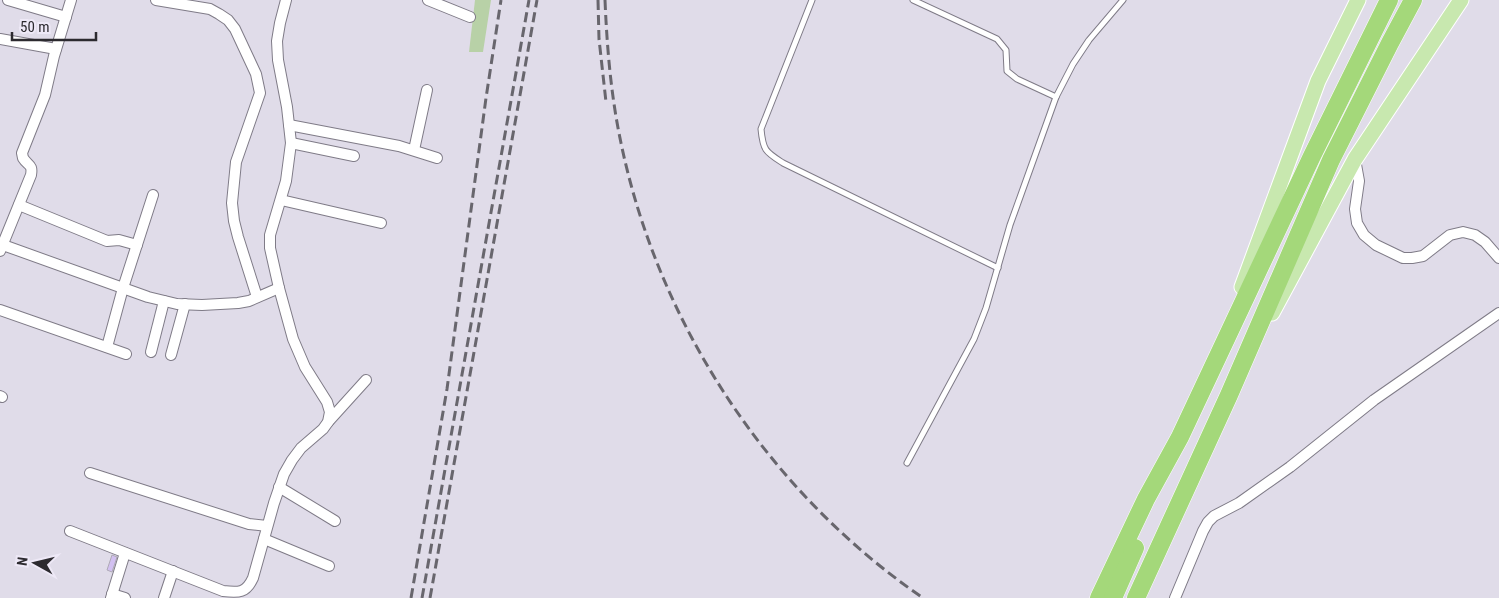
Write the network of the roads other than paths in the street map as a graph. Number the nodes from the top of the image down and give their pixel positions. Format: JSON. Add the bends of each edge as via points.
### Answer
{"nodes":[{"id":1,"x":8,"y":0,"type":"edge"},
{"id":2,"x":71,"y":0,"type":"edge"},
{"id":3,"x":156,"y":0,"type":"edge"},
{"id":4,"x":286,"y":0,"type":"edge"},
{"id":5,"x":428,"y":0,"type":"edge"},
{"id":6,"x":812,"y":0,"type":"edge"},
{"id":7,"x":913,"y":0,"type":"edge"},
{"id":8,"x":1123,"y":0,"type":"edge"},
{"id":9,"x":1358,"y":0,"type":"edge"},
{"id":10,"x":1389,"y":0,"type":"edge"},
{"id":11,"x":1413,"y":0,"type":"edge"},
{"id":12,"x":1461,"y":0,"type":"edge"},
{"id":13,"x":66,"y":17,"type":"junction"},
{"id":14,"x":470,"y":17,"type":"dead end"},
{"id":15,"x":0,"y":39,"type":"edge"},
{"id":16,"x":55,"y":52,"type":"junction"},
{"id":17,"x":427,"y":90,"type":"dead end"},
{"id":18,"x":1056,"y":97,"type":"junction"},
{"id":19,"x":289,"y":125,"type":"junction"},
{"id":20,"x":291,"y":143,"type":"junction"},
{"id":21,"x":414,"y":150,"type":"junction"},
{"id":22,"x":354,"y":156,"type":"dead end"},
{"id":23,"x":436,"y":158,"type":"dead end"},
{"id":24,"x":1355,"y":159,"type":"junction"},
{"id":25,"x":153,"y":195,"type":"dead end"},
{"id":26,"x":281,"y":200,"type":"junction"},
{"id":27,"x":19,"y":204,"type":"junction"},
{"id":28,"x":381,"y":223,"type":"dead end"},
{"id":29,"x":137,"y":245,"type":"junction"},
{"id":30,"x":1,"y":248,"type":"edge"},
{"id":31,"x":1499,"y":258,"type":"edge"},
{"id":32,"x":998,"y":268,"type":"junction"},
{"id":33,"x":123,"y":288,"type":"junction"},
{"id":34,"x":269,"y":292,"type":"junction"},
{"id":35,"x":164,"y":301,"type":"junction"},
{"id":36,"x":185,"y":304,"type":"junction"},
{"id":37,"x":0,"y":310,"type":"edge"},
{"id":38,"x":1499,"y":313,"type":"edge"},
{"id":39,"x":107,"y":347,"type":"junction"},
{"id":40,"x":151,"y":352,"type":"dead end"},
{"id":41,"x":126,"y":354,"type":"dead end"},
{"id":42,"x":171,"y":355,"type":"dead end"},
{"id":43,"x":366,"y":380,"type":"dead end"},
{"id":44,"x":1205,"y":384,"type":"junction"},
{"id":45,"x":1229,"y":395,"type":"junction"},
{"id":46,"x":328,"y":422,"type":"junction"},
{"id":47,"x":1180,"y":437,"type":"junction"},
{"id":48,"x":907,"y":463,"type":"dead end"},
{"id":49,"x":90,"y":473,"type":"dead end"},
{"id":50,"x":279,"y":487,"type":"junction"},
{"id":51,"x":335,"y":521,"type":"dead end"},
{"id":52,"x":264,"y":526,"type":"junction"},
{"id":53,"x":70,"y":531,"type":"dead end"},
{"id":54,"x":264,"y":539,"type":"junction"},
{"id":55,"x":125,"y":553,"type":"junction"},
{"id":56,"x":329,"y":566,"type":"dead end"},
{"id":57,"x":173,"y":571,"type":"junction"},
{"id":58,"x":243,"y":592,"type":"edge"},
{"id":59,"x":112,"y":596,"type":"edge"},
{"id":60,"x":125,"y":598,"type":"edge"},
{"id":61,"x":164,"y":598,"type":"edge"},
{"id":62,"x":1099,"y":598,"type":"edge"},
{"id":63,"x":1113,"y":598,"type":"edge"},
{"id":64,"x":1136,"y":598,"type":"edge"},
{"id":65,"x":1175,"y":598,"type":"edge"}],
"edges":[{"from":1,"to":13,"type":"street"},
{"from":2,"to":13,"type":"street"},
{"from":3,"to":34,"type":"street","via":[[204,8],[228,20],[256,74],[260,94],[236,162],[232,203],[238,237]]},
{"from":4,"to":19,"type":"street","via":[[277,41]]},
{"from":5,"to":14,"type":"street"},
{"from":6,"to":32,"type":"lane","via":[[762,129],[767,153]]},
{"from":7,"to":18,"type":"lane","via":[[997,39],[1006,50],[1007,71]]},
{"from":8,"to":18,"type":"lane","via":[[1089,40]]},
{"from":9,"to":44,"type":"main road","via":[[1318,82]]},
{"from":10,"to":44,"type":"highway"},
{"from":11,"to":45,"type":"highway","via":[[1331,160]]},
{"from":12,"to":24,"type":"main road"},
{"from":13,"to":16,"type":"street"},
{"from":15,"to":16,"type":"street"},
{"from":16,"to":27,"type":"street","via":[[48,85],[22,153],[22,158],[32,169]]},
{"from":17,"to":21,"type":"street"},
{"from":18,"to":32,"type":"lane"},
{"from":19,"to":20,"type":"street"},
{"from":19,"to":21,"type":"street"},
{"from":20,"to":22,"type":"street"},
{"from":20,"to":26,"type":"street"},
{"from":21,"to":23,"type":"street"},
{"from":24,"to":31,"type":"street","via":[[1359,181],[1356,223],[1376,245],[1402,258],[1412,258],[1423,256],[1450,235],[1463,232],[1475,234]]},
{"from":24,"to":45,"type":"main road"},
{"from":25,"to":29,"type":"street"},
{"from":26,"to":28,"type":"street"},
{"from":26,"to":34,"type":"street","via":[[270,235]]},
{"from":27,"to":29,"type":"street","via":[[106,241],[120,240]]},
{"from":27,"to":30,"type":"street"},
{"from":29,"to":33,"type":"street"},
{"from":30,"to":33,"type":"street"},
{"from":32,"to":48,"type":"lane","via":[[974,338]]},
{"from":33,"to":35,"type":"street"},
{"from":33,"to":39,"type":"street"},
{"from":34,"to":36,"type":"street","via":[[238,303]]},
{"from":34,"to":46,"type":"street","via":[[303,362],[327,402]]},
{"from":35,"to":36,"type":"street"},
{"from":35,"to":40,"type":"street"},
{"from":36,"to":42,"type":"street"},
{"from":37,"to":39,"type":"street"},
{"from":38,"to":65,"type":"street","via":[[1374,400],[1239,504],[1214,516],[1203,532]]},
{"from":39,"to":41,"type":"street"},
{"from":43,"to":46,"type":"street"},
{"from":44,"to":47,"type":"highway"},
{"from":45,"to":64,"type":"highway"},
{"from":46,"to":50,"type":"street","via":[[301,448]]},
{"from":47,"to":62,"type":"highway","via":[[1146,499]]},
{"from":47,"to":63,"type":"highway"},
{"from":49,"to":52,"type":"street"},
{"from":50,"to":51,"type":"street"},
{"from":50,"to":52,"type":"street"},
{"from":52,"to":54,"type":"street"},
{"from":53,"to":55,"type":"street"},
{"from":54,"to":56,"type":"street"},
{"from":54,"to":58,"type":"street","via":[[253,578]]},
{"from":55,"to":57,"type":"street"},
{"from":55,"to":59,"type":"street"},
{"from":57,"to":58,"type":"street","via":[[223,591]]},
{"from":57,"to":61,"type":"street"},
{"from":59,"to":60,"type":"street"}]}
